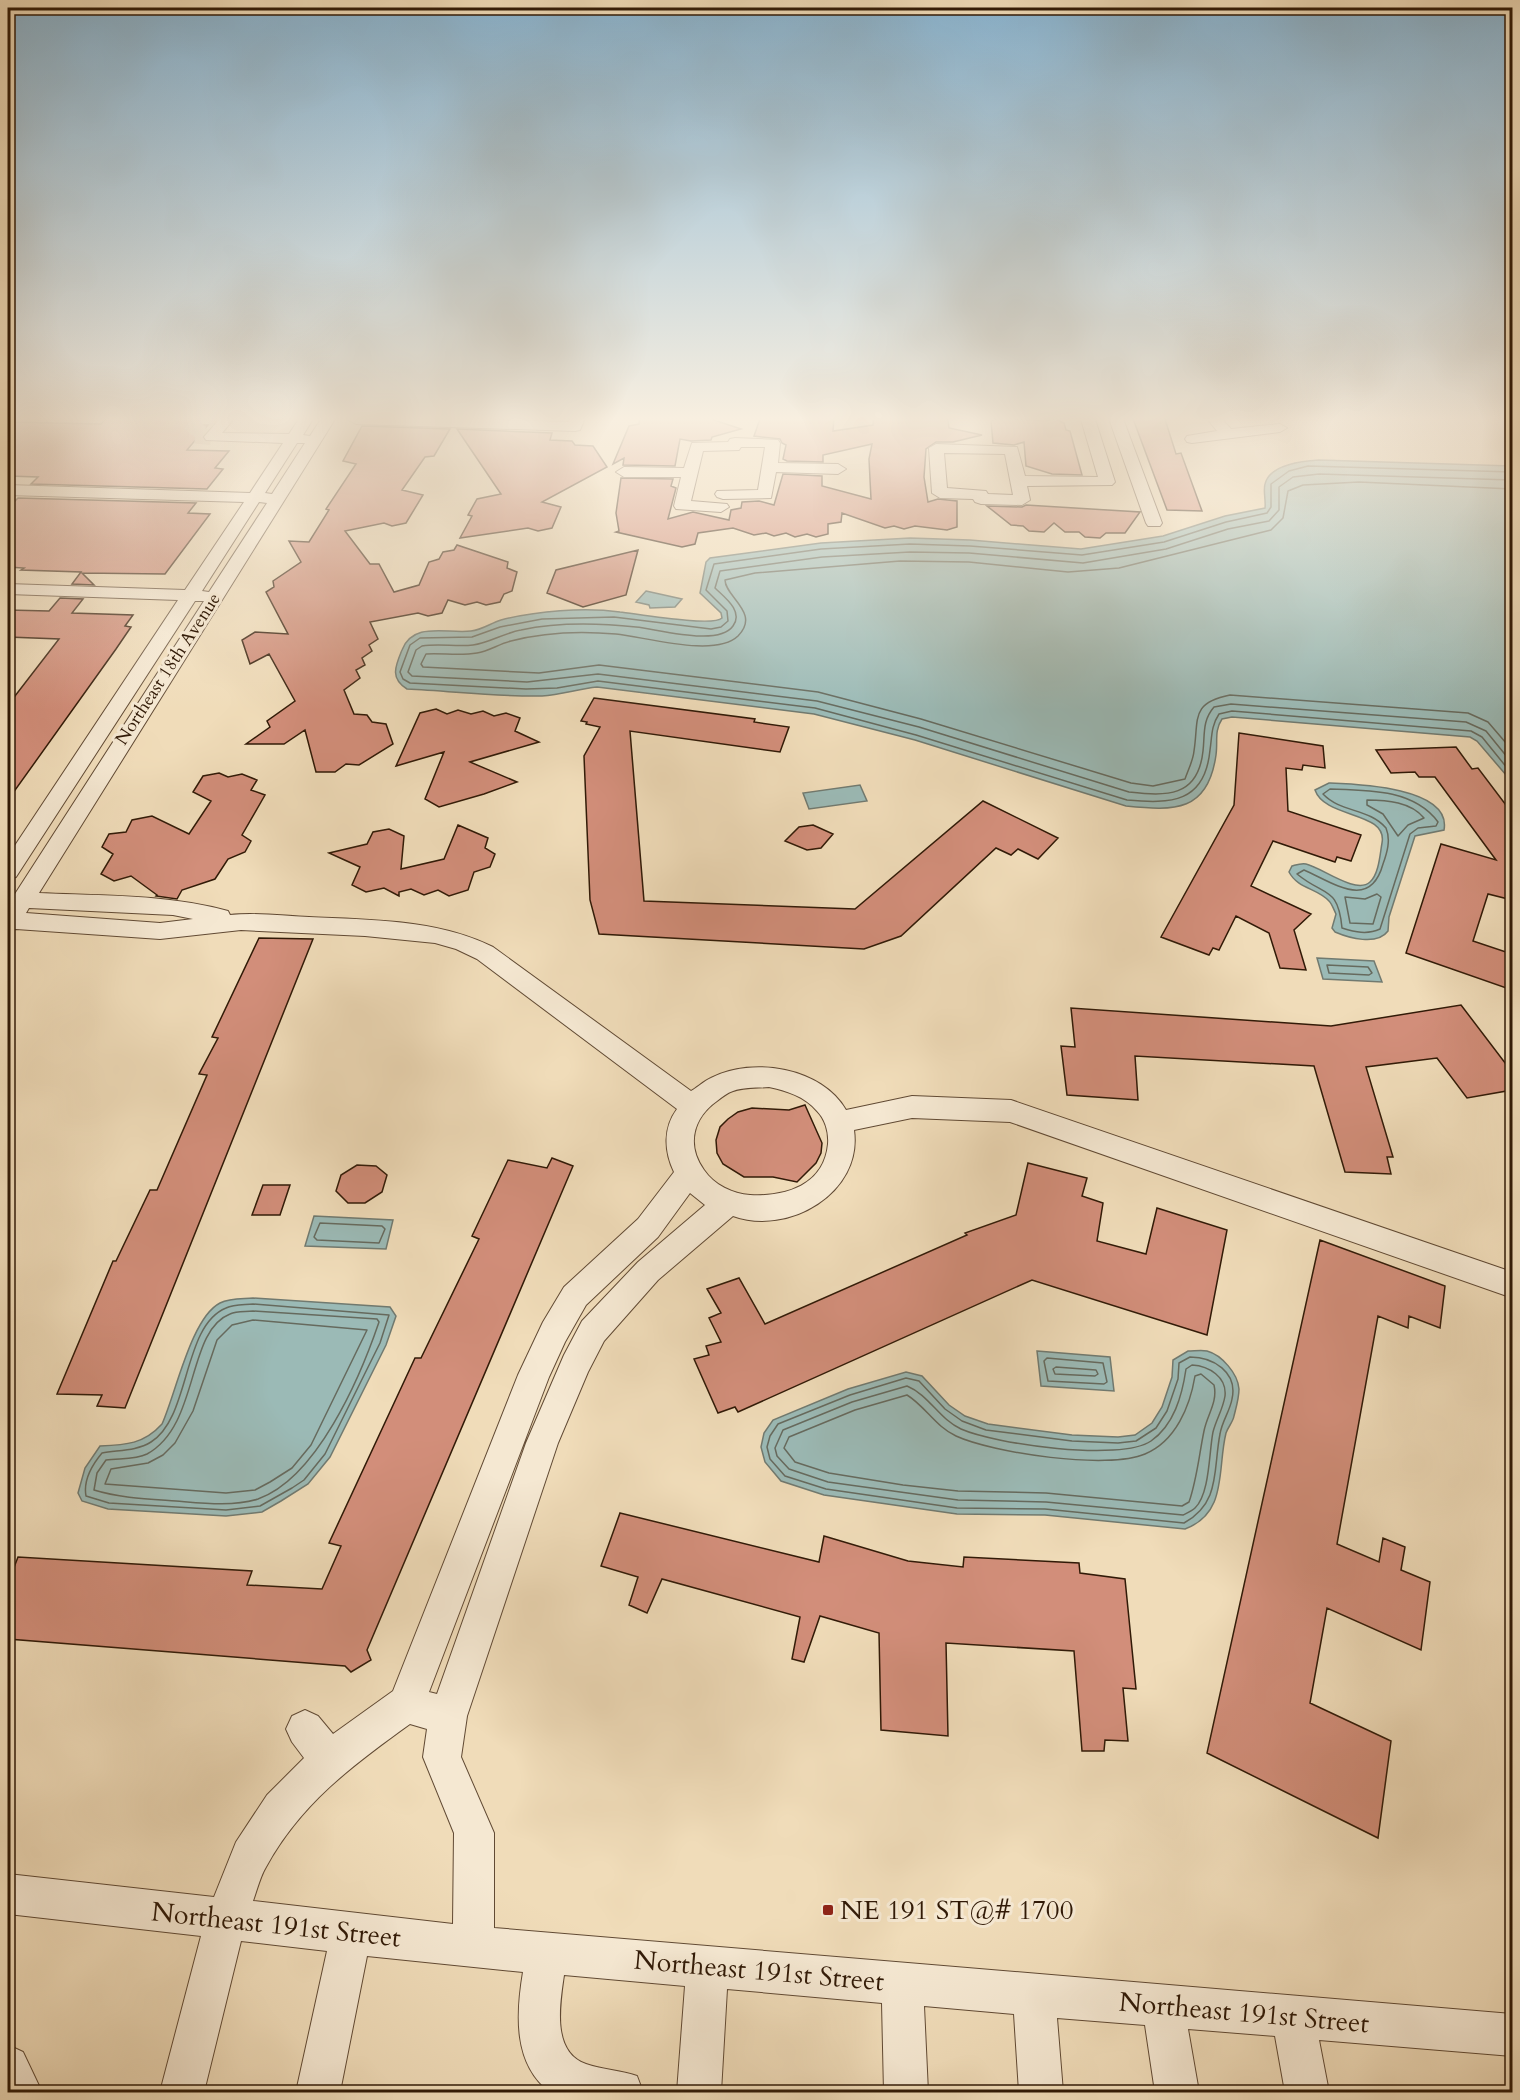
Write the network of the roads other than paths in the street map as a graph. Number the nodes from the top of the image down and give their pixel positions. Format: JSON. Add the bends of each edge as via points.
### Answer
{"nodes":[{"id":1,"x":243,"y":514,"type":"edge"},
{"id":2,"x":268,"y":514,"type":"edge"},
{"id":3,"x":1151,"y":514,"type":"edge"},
{"id":4,"x":1154,"y":523,"type":"dead end"},
{"id":5,"x":8,"y":589,"type":"edge"},
{"id":6,"x":189,"y":595,"type":"junction"},
{"id":7,"x":215,"y":596,"type":"junction"},
{"id":8,"x":85,"y":755,"type":"junction"},
{"id":9,"x":113,"y":755,"type":"junction"},
{"id":10,"x":8,"y":872,"type":"edge"},
{"id":11,"x":11,"y":913,"type":"edge"},
{"id":12,"x":693,"y":1106,"type":"junction"},
{"id":13,"x":837,"y":1123,"type":"junction"},
{"id":14,"x":688,"y":1175,"type":"junction"},
{"id":15,"x":728,"y":1204,"type":"junction"},
{"id":16,"x":1507,"y":1283,"type":"dead end"},
{"id":17,"x":405,"y":1704,"type":"junction"},
{"id":18,"x":448,"y":1716,"type":"junction"},
{"id":19,"x":304,"y":1729,"type":"dead end"},
{"id":20,"x":330,"y":1759,"type":"junction"},
{"id":21,"x":8,"y":1894,"type":"edge"},
{"id":22,"x":226,"y":1919,"type":"junction"},
{"id":23,"x":351,"y":1933,"type":"junction"},
{"id":24,"x":472,"y":1947,"type":"junction"},
{"id":25,"x":546,"y":1953,"type":"junction"},
{"id":26,"x":707,"y":1966,"type":"junction"},
{"id":27,"x":902,"y":1983,"type":"junction"},
{"id":28,"x":1034,"y":1995,"type":"junction"},
{"id":29,"x":1163,"y":2005,"type":"junction"},
{"id":30,"x":1293,"y":2016,"type":"junction"},
{"id":31,"x":1512,"y":2035,"type":"edge"},
{"id":32,"x":8,"y":2067,"type":"edge"},
{"id":33,"x":20,"y":2092,"type":"edge"},
{"id":34,"x":182,"y":2092,"type":"edge"},
{"id":35,"x":318,"y":2092,"type":"edge"},
{"id":36,"x":621,"y":2092,"type":"edge"},
{"id":37,"x":699,"y":2092,"type":"edge"},
{"id":38,"x":906,"y":2092,"type":"edge"},
{"id":39,"x":1041,"y":2092,"type":"edge"},
{"id":40,"x":1177,"y":2092,"type":"edge"},
{"id":41,"x":1307,"y":2092,"type":"edge"}],
"edges":[{"from":1,"to":6,"type":"street","name":"Northeast 18th Avenue"},
{"from":2,"to":7,"type":"street","name":"Northeast 18th Avenue"},
{"from":3,"to":4,"type":"street"},
{"from":5,"to":6,"type":"street"},
{"from":6,"to":7,"type":"street"},
{"from":6,"to":8,"type":"street","name":"Northeast 18th Avenue"},
{"from":7,"to":9,"type":"street","name":"Northeast 18th Avenue"},
{"from":8,"to":9,"type":"street"},
{"from":8,"to":10,"type":"street","name":"Northeast 18th Avenue"},
{"from":9,"to":11,"type":"street","name":"Northeast 18th Avenue"},
{"from":11,"to":12,"type":"street","via":[[160,931],[241,922],[399,930],[463,942],[485,953]]},
{"from":12,"to":13,"type":"street","via":[[721,1085],[744,1078],[769,1077],[795,1083],[818,1095],[834,1113]]},
{"from":12,"to":14,"type":"street","via":[[679,1134],[680,1155]]},
{"from":13,"to":15,"type":"street","via":[[842,1135],[841,1158],[830,1179],[809,1197],[783,1207],[754,1209]]},
{"from":13,"to":16,"type":"street","via":[[912,1107],[1011,1111]]},
{"from":14,"to":15,"type":"street","via":[[705,1192]]},
{"from":14,"to":17,"type":"street","via":[[648,1228],[575,1296],[554,1332]]},
{"from":15,"to":18,"type":"street","via":[[648,1271],[592,1331],[542,1443]]},
{"from":17,"to":18,"type":"street"},
{"from":17,"to":20,"type":"street"},
{"from":18,"to":24,"type":"street","via":[[442,1757],[474,1833]]},
{"from":19,"to":20,"type":"street"},
{"from":20,"to":22,"type":"street","via":[[281,1809],[261,1837]]},
{"from":21,"to":22,"type":"street","name":"Northeast 191st Street"},
{"from":22,"to":23,"type":"street","name":"Northeast 191st Street"},
{"from":22,"to":34,"type":"street"},
{"from":23,"to":24,"type":"street","name":"Northeast 191st Street"},
{"from":23,"to":35,"type":"street"},
{"from":24,"to":25,"type":"street","name":"Northeast 191st Street"},
{"from":25,"to":26,"type":"street","name":"Northeast 191st Street"},
{"from":25,"to":36,"type":"street","via":[[539,2026],[545,2057],[571,2082]]},
{"from":26,"to":27,"type":"street","name":"Northeast 191st Street"},
{"from":26,"to":37,"type":"street"},
{"from":27,"to":28,"type":"street","name":"Northeast 191st Street"},
{"from":27,"to":38,"type":"street"},
{"from":28,"to":29,"type":"street","name":"Northeast 191st Street"},
{"from":28,"to":39,"type":"street"},
{"from":29,"to":30,"type":"street","name":"Northeast 191st Street"},
{"from":29,"to":40,"type":"street"},
{"from":30,"to":31,"type":"street","name":"Northeast 191st Street"},
{"from":30,"to":41,"type":"street"},
{"from":32,"to":33,"type":"street"}]}
